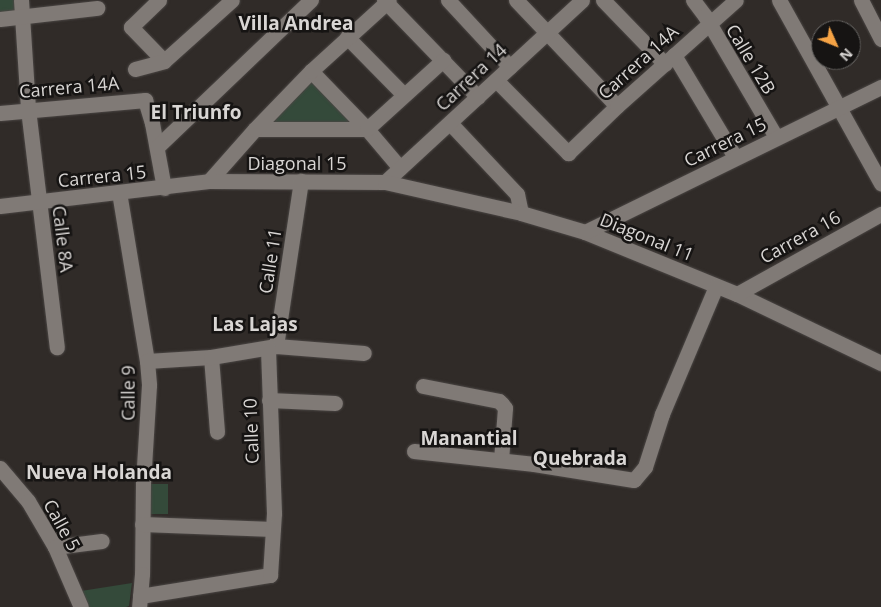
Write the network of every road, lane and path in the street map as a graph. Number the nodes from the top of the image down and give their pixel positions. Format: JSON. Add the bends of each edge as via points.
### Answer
{"nodes":[{"id":1,"x":21,"y":0,"type":"edge"},
{"id":2,"x":159,"y":0,"type":"edge"},
{"id":3,"x":232,"y":0,"type":"edge"},
{"id":4,"x":311,"y":0,"type":"edge"},
{"id":5,"x":448,"y":0,"type":"edge"},
{"id":6,"x":516,"y":0,"type":"edge"},
{"id":7,"x":582,"y":0,"type":"edge"},
{"id":8,"x":603,"y":0,"type":"edge"},
{"id":9,"x":693,"y":0,"type":"edge"},
{"id":10,"x":736,"y":0,"type":"edge"},
{"id":11,"x":779,"y":0,"type":"edge"},
{"id":12,"x":861,"y":0,"type":"edge"},
{"id":13,"x":387,"y":1,"type":"edge"},
{"id":14,"x":97,"y":8,"type":"dead end"},
{"id":15,"x":23,"y":16,"type":"junction"},
{"id":16,"x":0,"y":20,"type":"edge"},
{"id":17,"x":708,"y":24,"type":"junction"},
{"id":18,"x":546,"y":33,"type":"junction"},
{"id":19,"x":347,"y":37,"type":"junction"},
{"id":20,"x":881,"y":39,"type":"edge"},
{"id":21,"x":669,"y":59,"type":"junction"},
{"id":22,"x":443,"y":60,"type":"junction"},
{"id":23,"x":164,"y":61,"type":"junction"},
{"id":24,"x":510,"y":67,"type":"junction"},
{"id":25,"x":135,"y":69,"type":"dead end"},
{"id":26,"x":311,"y":72,"type":"junction"},
{"id":27,"x":496,"y":80,"type":"junction"},
{"id":28,"x":881,"y":87,"type":"edge"},
{"id":29,"x":404,"y":95,"type":"junction"},
{"id":30,"x":478,"y":97,"type":"junction"},
{"id":31,"x":617,"y":106,"type":"junction"},
{"id":32,"x":839,"y":108,"type":"junction"},
{"id":33,"x":28,"y":109,"type":"junction"},
{"id":34,"x":0,"y":113,"type":"edge"},
{"id":35,"x":450,"y":123,"type":"junction"},
{"id":36,"x":255,"y":129,"type":"junction"},
{"id":37,"x":367,"y":129,"type":"junction"},
{"id":38,"x":776,"y":138,"type":"junction"},
{"id":39,"x":157,"y":147,"type":"junction"},
{"id":40,"x":735,"y":157,"type":"junction"},
{"id":41,"x":400,"y":168,"type":"junction"},
{"id":42,"x":209,"y":181,"type":"junction"},
{"id":43,"x":301,"y":181,"type":"junction"},
{"id":44,"x":385,"y":182,"type":"junction"},
{"id":45,"x":881,"y":183,"type":"edge"},
{"id":46,"x":164,"y":188,"type":"junction"},
{"id":47,"x":119,"y":192,"type":"junction"},
{"id":48,"x":39,"y":202,"type":"junction"},
{"id":49,"x":0,"y":206,"type":"edge"},
{"id":50,"x":521,"y":213,"type":"junction"},
{"id":51,"x":881,"y":214,"type":"edge"},
{"id":52,"x":585,"y":232,"type":"junction"},
{"id":53,"x":716,"y":286,"type":"junction"},
{"id":54,"x":737,"y":294,"type":"junction"},
{"id":55,"x":57,"y":346,"type":"dead end"},
{"id":56,"x":272,"y":347,"type":"junction"},
{"id":57,"x":364,"y":353,"type":"dead end"},
{"id":58,"x":211,"y":357,"type":"junction"},
{"id":59,"x":147,"y":361,"type":"junction"},
{"id":60,"x":881,"y":364,"type":"edge"},
{"id":61,"x":423,"y":386,"type":"dead end"},
{"id":62,"x":269,"y":400,"type":"junction"},
{"id":63,"x":335,"y":403,"type":"dead end"},
{"id":64,"x":217,"y":432,"type":"dead end"},
{"id":65,"x":414,"y":451,"type":"dead end"},
{"id":66,"x":501,"y":460,"type":"junction"},
{"id":67,"x":0,"y":468,"type":"edge"},
{"id":68,"x":142,"y":524,"type":"junction"},
{"id":69,"x":273,"y":529,"type":"junction"},
{"id":70,"x":102,"y":541,"type":"dead end"},
{"id":71,"x":55,"y":546,"type":"junction"},
{"id":72,"x":139,"y":602,"type":"edge"},
{"id":73,"x":81,"y":607,"type":"edge"}],
"edges":[{"from":1,"to":15,"type":"street","name":"Calle 8A"},
{"from":2,"to":23,"type":"street","via":[[131,27]]},
{"from":3,"to":23,"type":"street"},
{"from":4,"to":39,"type":"street"},
{"from":5,"to":24,"type":"street"},
{"from":6,"to":18,"type":"street"},
{"from":7,"to":18,"type":"street","name":"Carrera 14"},
{"from":8,"to":21,"type":"street"},
{"from":9,"to":17,"type":"street","name":"Calle 12B"},
{"from":10,"to":17,"type":"street","name":"Carrera 14A"},
{"from":11,"to":32,"type":"street"},
{"from":12,"to":20,"type":"street"},
{"from":13,"to":19,"type":"street"},
{"from":13,"to":22,"type":"street"},
{"from":14,"to":15,"type":"street"},
{"from":15,"to":16,"type":"street"},
{"from":15,"to":33,"type":"street","name":"Calle 8A"},
{"from":17,"to":21,"type":"street","name":"Carrera 14A"},
{"from":17,"to":38,"type":"street","name":"Calle 12B"},
{"from":18,"to":24,"type":"street","name":"Carrera 14"},
{"from":18,"to":31,"type":"street"},
{"from":19,"to":26,"type":"street"},
{"from":19,"to":29,"type":"street"},
{"from":21,"to":31,"type":"street","name":"Carrera 14A"},
{"from":21,"to":40,"type":"street"},
{"from":22,"to":29,"type":"street"},
{"from":22,"to":30,"type":"street"},
{"from":23,"to":25,"type":"street"},
{"from":24,"to":27,"type":"street","name":"Carrera 14"},
{"from":26,"to":36,"type":"street"},
{"from":26,"to":37,"type":"street"},
{"from":27,"to":30,"type":"street","name":"Carrera 14"},
{"from":27,"to":31,"type":"street","name":"Carrera 14A","via":[[568,154]]},
{"from":28,"to":32,"type":"street","name":"Carrera 15"},
{"from":29,"to":37,"type":"street"},
{"from":30,"to":35,"type":"street","name":"Carrera 14"},
{"from":32,"to":38,"type":"street","name":"Carrera 15"},
{"from":32,"to":45,"type":"street"},
{"from":33,"to":34,"type":"street","name":"Carrera 14A"},
{"from":33,"to":39,"type":"street","name":"Carrera 14A","via":[[145,100]]},
{"from":33,"to":48,"type":"street","name":"Calle 8A"},
{"from":35,"to":41,"type":"street","name":"Carrera 14"},
{"from":35,"to":50,"type":"street","via":[[517,194]]},
{"from":36,"to":37,"type":"street"},
{"from":36,"to":42,"type":"street"},
{"from":37,"to":41,"type":"street"},
{"from":38,"to":40,"type":"street","name":"Carrera 15"},
{"from":39,"to":46,"type":"street"},
{"from":40,"to":52,"type":"street","name":"Carrera 15"},
{"from":41,"to":44,"type":"street","name":"Carrera 14"},
{"from":42,"to":43,"type":"street","name":"Diagonal 15"},
{"from":42,"to":46,"type":"street","name":"Carrera 15"},
{"from":43,"to":44,"type":"street","name":"Diagonal 15"},
{"from":43,"to":56,"type":"street","name":"Calle 11"},
{"from":44,"to":50,"type":"street","name":"Diagonal 11"},
{"from":46,"to":47,"type":"street","name":"Carrera 15"},
{"from":47,"to":48,"type":"street","name":"Carrera 15"},
{"from":47,"to":59,"type":"street","name":"Calle 9"},
{"from":48,"to":49,"type":"street","name":"Carrera 15"},
{"from":48,"to":55,"type":"street","name":"Calle 8A"},
{"from":50,"to":52,"type":"street","name":"Diagonal 11"},
{"from":51,"to":54,"type":"street","name":"Carrera 16"},
{"from":52,"to":53,"type":"street","name":"Diagonal 11"},
{"from":53,"to":54,"type":"street","name":"Diagonal 11"},
{"from":53,"to":66,"type":"street","via":[[662,414],[645,467],[634,480]]},
{"from":54,"to":60,"type":"street","name":"Diagonal 11"},
{"from":56,"to":57,"type":"street"},
{"from":56,"to":58,"type":"street"},
{"from":56,"to":62,"type":"street","name":"Calle 10"},
{"from":58,"to":59,"type":"street"},
{"from":58,"to":64,"type":"street"},
{"from":59,"to":68,"type":"street","name":"Calle 9","via":[[149,385]]},
{"from":61,"to":66,"type":"street","via":[[499,401],[505,408]]},
{"from":62,"to":63,"type":"street"},
{"from":62,"to":69,"type":"street","name":"Calle 10"},
{"from":65,"to":66,"type":"street"},
{"from":67,"to":71,"type":"street","name":"Calle 5","via":[[28,501]]},
{"from":68,"to":69,"type":"street"},
{"from":68,"to":72,"type":"street","name":"Calle 9"},
{"from":69,"to":72,"type":"street","name":"Calle 10","via":[[270,575]]},
{"from":70,"to":71,"type":"street"},
{"from":71,"to":73,"type":"street","name":"Calle 5"}]}
